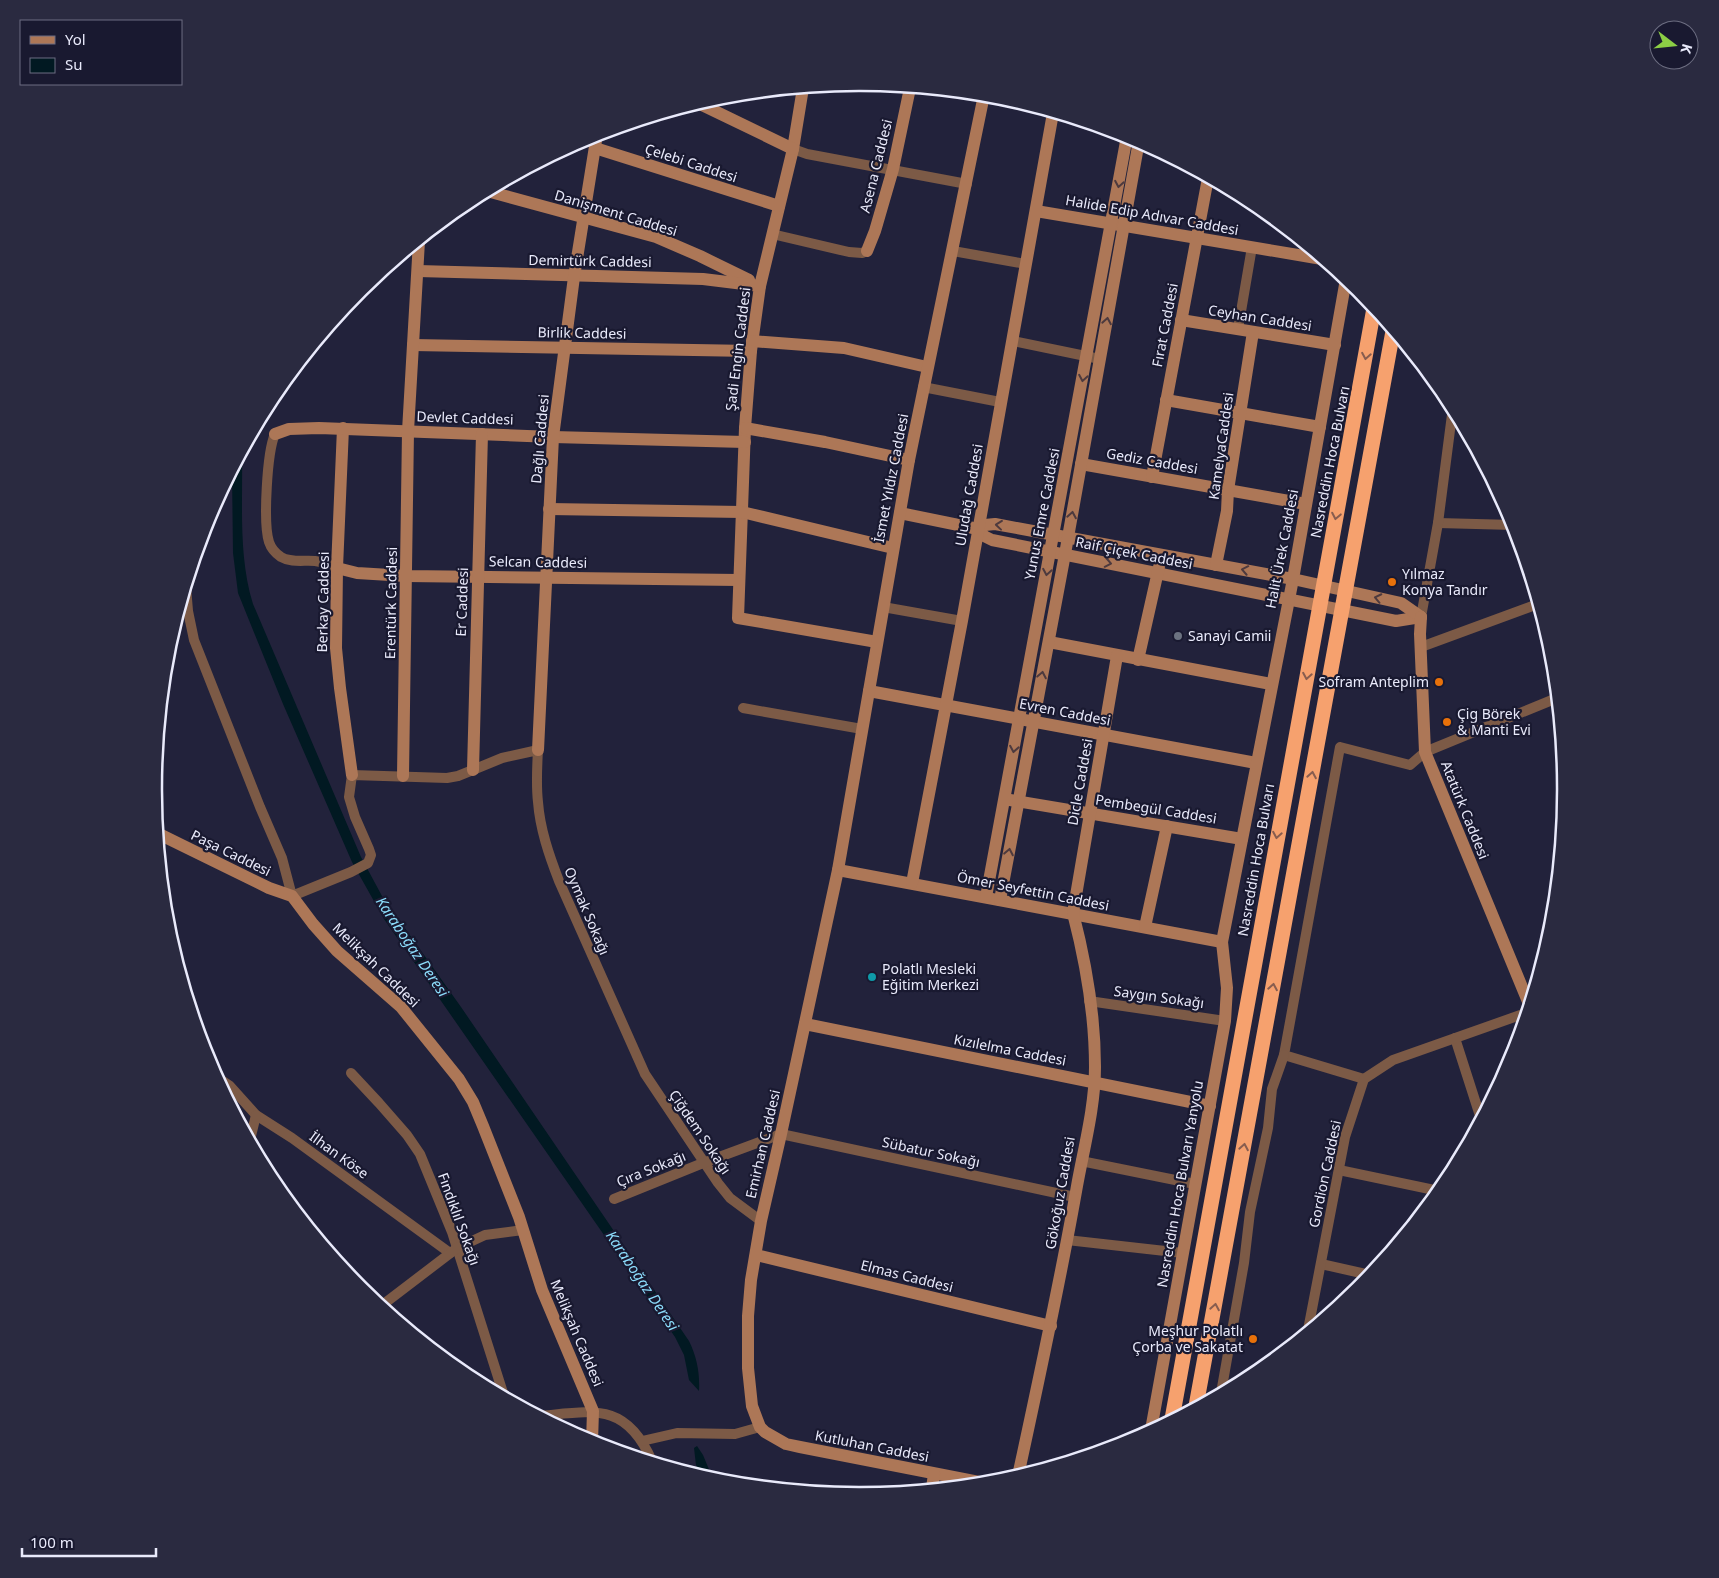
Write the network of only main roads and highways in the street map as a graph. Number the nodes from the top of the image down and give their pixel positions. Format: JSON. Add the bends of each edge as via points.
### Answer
{"nodes":[{"id":1,"x":1372,"y":317,"type":"edge"},
{"id":2,"x":1392,"y":338,"type":"edge"},
{"id":3,"x":1197,"y":1399,"type":"edge"},
{"id":4,"x":1173,"y":1412,"type":"edge"}],
"edges":[{"from":1,"to":4,"type":"highway","name":"Nasreddin Hoca Bulvarı","one_way":true},
{"from":3,"to":2,"type":"highway","one_way":true}]}
